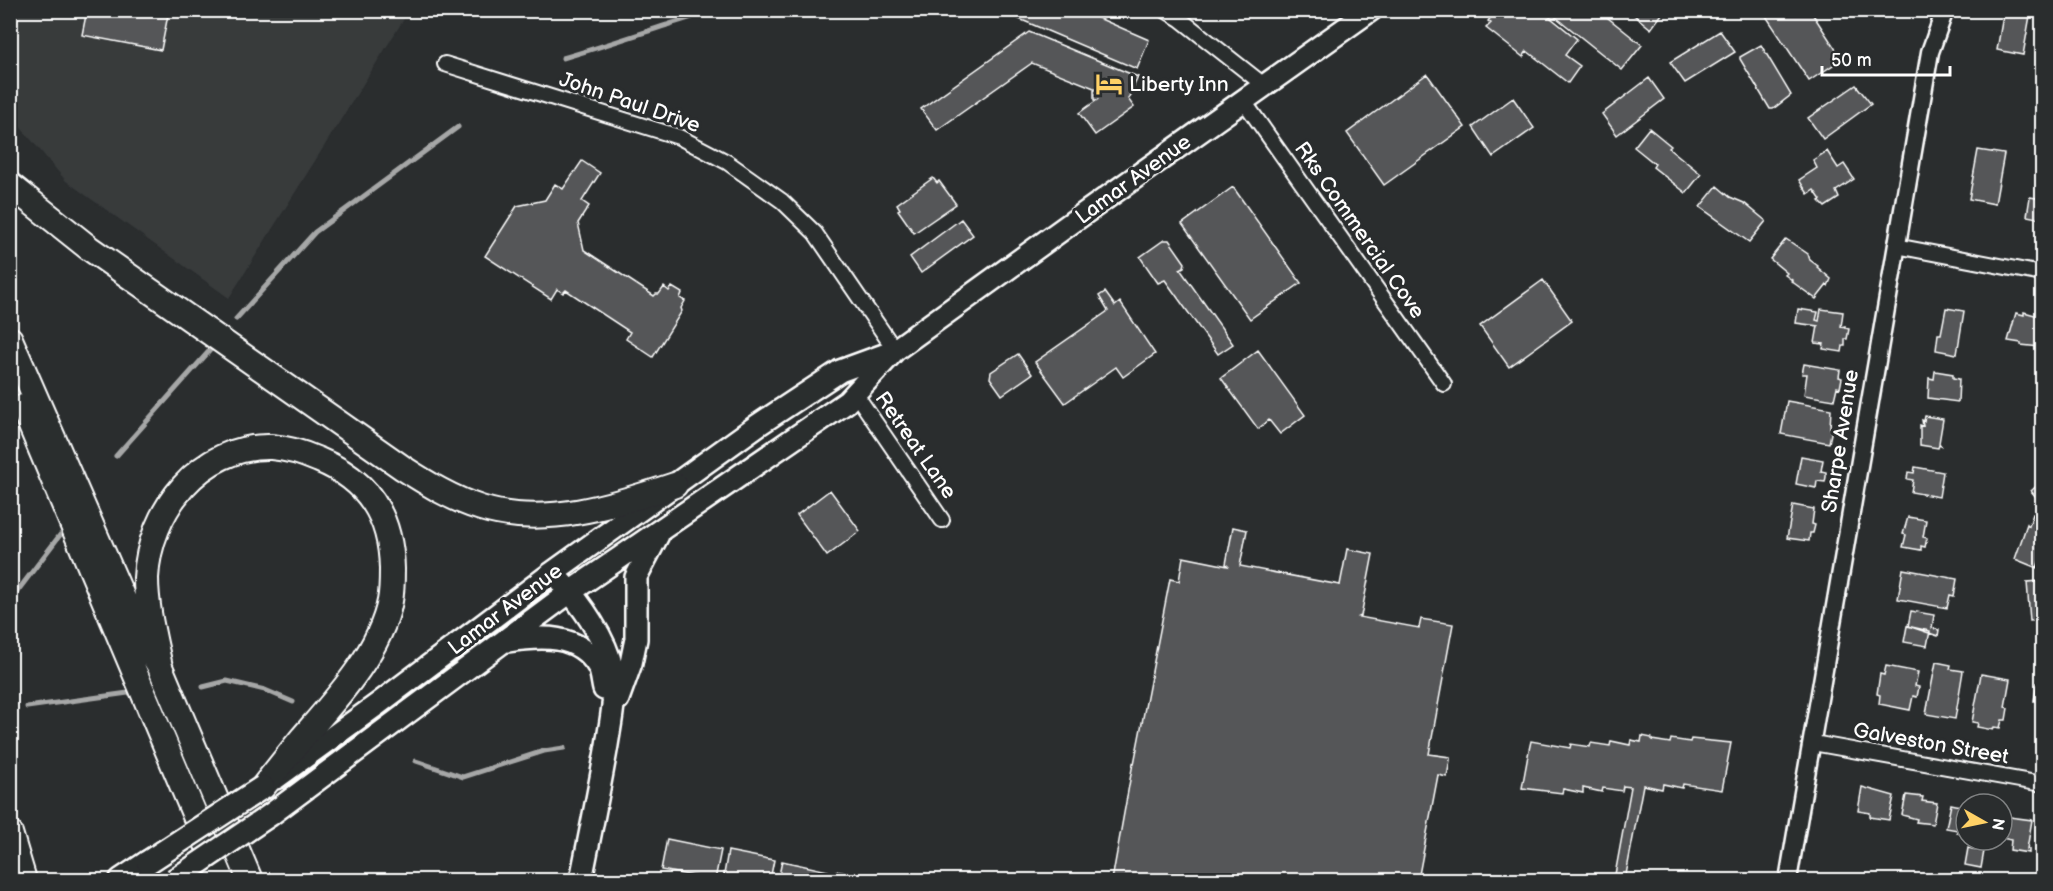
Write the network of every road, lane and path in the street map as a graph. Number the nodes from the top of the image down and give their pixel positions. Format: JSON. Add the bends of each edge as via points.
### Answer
{"nodes":[{"id":1,"x":1165,"y":10,"type":"edge"},
{"id":2,"x":1371,"y":10,"type":"edge"},
{"id":3,"x":1945,"y":10,"type":"edge"},
{"id":4,"x":445,"y":64,"type":"dead end"},
{"id":5,"x":1265,"y":86,"type":"junction"},
{"id":6,"x":1243,"y":100,"type":"junction"},
{"id":7,"x":10,"y":185,"type":"edge"},
{"id":8,"x":1896,"y":246,"type":"junction"},
{"id":9,"x":2043,"y":274,"type":"edge"},
{"id":10,"x":10,"y":339,"type":"edge"},
{"id":11,"x":896,"y":351,"type":"junction"},
{"id":12,"x":10,"y":376,"type":"edge"},
{"id":13,"x":1444,"y":384,"type":"dead end"},
{"id":14,"x":855,"y":393,"type":"junction"},
{"id":15,"x":675,"y":485,"type":"junction"},
{"id":16,"x":942,"y":520,"type":"dead end"},
{"id":17,"x":661,"y":530,"type":"junction"},
{"id":18,"x":552,"y":573,"type":"junction"},
{"id":19,"x":570,"y":592,"type":"junction"},
{"id":20,"x":504,"y":641,"type":"junction"},
{"id":21,"x":160,"y":667,"type":"junction"},
{"id":22,"x":611,"y":720,"type":"junction"},
{"id":23,"x":1813,"y":742,"type":"junction"},
{"id":24,"x":2043,"y":784,"type":"edge"},
{"id":25,"x":263,"y":787,"type":"junction"},
{"id":26,"x":10,"y":833,"type":"edge"},
{"id":27,"x":24,"y":880,"type":"edge"},
{"id":28,"x":121,"y":880,"type":"edge"},
{"id":29,"x":174,"y":880,"type":"edge"},
{"id":30,"x":222,"y":880,"type":"edge"},
{"id":31,"x":250,"y":880,"type":"edge"},
{"id":32,"x":581,"y":880,"type":"edge"},
{"id":33,"x":1788,"y":880,"type":"edge"}],
"edges":[{"from":1,"to":5,"type":"street"},
{"from":2,"to":5,"type":"main road","name":"Lamar Avenue"},
{"from":3,"to":8,"type":"street","name":"Sharpe Avenue","via":[[1930,52]]},
{"from":4,"to":11,"type":"street","name":"John Paul Drive","via":[[679,137],[727,162],[782,201],[815,233]]},
{"from":5,"to":6,"type":"main road","name":"Lamar Avenue"},
{"from":6,"to":11,"type":"main road","name":"Lamar Avenue"},
{"from":6,"to":13,"type":"street","name":"Rks Commercial Cove"},
{"from":7,"to":15,"type":"highway","via":[[128,276],[403,468],[458,500],[506,514],[543,515],[611,504]]},
{"from":8,"to":9,"type":"street"},
{"from":8,"to":23,"type":"street","name":"Sharpe Avenue"},
{"from":10,"to":21,"type":"highway","via":[[136,628]]},
{"from":11,"to":14,"type":"main road","name":"Lamar Avenue"},
{"from":11,"to":15,"type":"main road","name":"Lamar Avenue","via":[[840,371],[758,424]]},
{"from":12,"to":30,"type":"highway"},
{"from":14,"to":16,"type":"street","name":"Retreat Lane"},
{"from":14,"to":17,"type":"main road","name":"Lamar Avenue"},
{"from":15,"to":18,"type":"main road","name":"Lamar Avenue"},
{"from":17,"to":19,"type":"main road","name":"Lamar Avenue"},
{"from":17,"to":22,"type":"main road","via":[[636,577],[636,639]]},
{"from":18,"to":19,"type":"main road"},
{"from":18,"to":25,"type":"main road","name":"Lamar Avenue"},
{"from":19,"to":20,"type":"main road","name":"Lamar Avenue"},
{"from":19,"to":22,"type":"main road","via":[[608,655],[614,692]]},
{"from":20,"to":22,"type":"main road","via":[[556,638],[586,651],[599,667]]},
{"from":20,"to":29,"type":"main road","name":"Lamar Avenue","bridge":true,"via":[[270,815]]},
{"from":21,"to":25,"type":"highway","via":[[148,603],[148,560],[167,505],[197,472],[220,458],[279,448],[329,464],[366,490],[388,533],[391,600],[385,618],[352,679]]},
{"from":21,"to":31,"type":"highway"},
{"from":22,"to":32,"type":"main road"},
{"from":23,"to":24,"type":"street","name":"Galveston Street"},
{"from":23,"to":33,"type":"street","name":"Sharpe Avenue"},
{"from":25,"to":28,"type":"highway","name":"Lamar Avenue","bridge":true},
{"from":26,"to":27,"type":"highway"}]}
